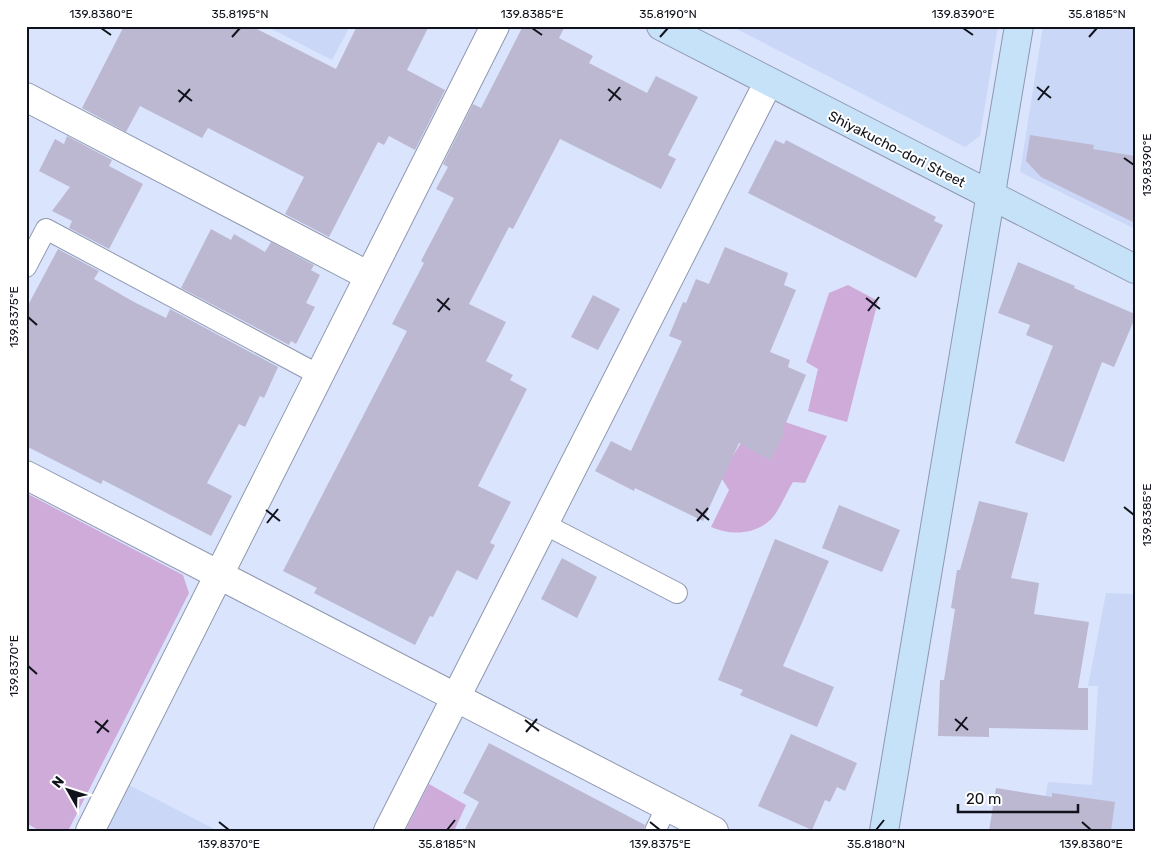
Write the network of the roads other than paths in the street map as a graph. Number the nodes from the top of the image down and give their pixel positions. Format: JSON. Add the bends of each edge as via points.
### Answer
{"nodes":[{"id":1,"x":495,"y":26,"type":"edge"},
{"id":2,"x":661,"y":26,"type":"edge"},
{"id":3,"x":1020,"y":26,"type":"edge"},
{"id":4,"x":768,"y":83,"type":"junction"},
{"id":5,"x":26,"y":96,"type":"edge"},
{"id":6,"x":990,"y":196,"type":"junction"},
{"id":7,"x":26,"y":268,"type":"edge"},
{"id":8,"x":1135,"y":269,"type":"edge"},
{"id":9,"x":369,"y":276,"type":"junction"},
{"id":10,"x":319,"y":375,"type":"junction"},
{"id":11,"x":26,"y":475,"type":"edge"},
{"id":12,"x":544,"y":524,"type":"junction"},
{"id":13,"x":219,"y":575,"type":"junction"},
{"id":14,"x":677,"y":593,"type":"dead end"},
{"id":15,"x":456,"y":697,"type":"junction"},
{"id":16,"x":667,"y":806,"type":"junction"},
{"id":17,"x":90,"y":831,"type":"edge"},
{"id":18,"x":388,"y":831,"type":"edge"},
{"id":19,"x":655,"y":831,"type":"edge"},
{"id":20,"x":714,"y":831,"type":"edge"},
{"id":21,"x":884,"y":831,"type":"edge"}],
"edges":[{"from":1,"to":9,"type":"street"},
{"from":2,"to":4,"type":"street","name":"Shiyakucho-dori Street"},
{"from":3,"to":6,"type":"street"},
{"from":4,"to":6,"type":"street","name":"Shiyakucho-dori Street"},
{"from":4,"to":12,"type":"street"},
{"from":5,"to":9,"type":"street"},
{"from":6,"to":8,"type":"street","name":"Shiyakucho-dori Street"},
{"from":6,"to":21,"type":"street"},
{"from":7,"to":10,"type":"lane","via":[[46,229]]},
{"from":9,"to":10,"type":"street"},
{"from":10,"to":13,"type":"street"},
{"from":11,"to":13,"type":"street"},
{"from":12,"to":14,"type":"lane"},
{"from":12,"to":15,"type":"street"},
{"from":13,"to":15,"type":"street"},
{"from":13,"to":17,"type":"street"},
{"from":15,"to":16,"type":"street"},
{"from":15,"to":18,"type":"street"},
{"from":16,"to":19,"type":"lane"},
{"from":16,"to":20,"type":"street"}]}
